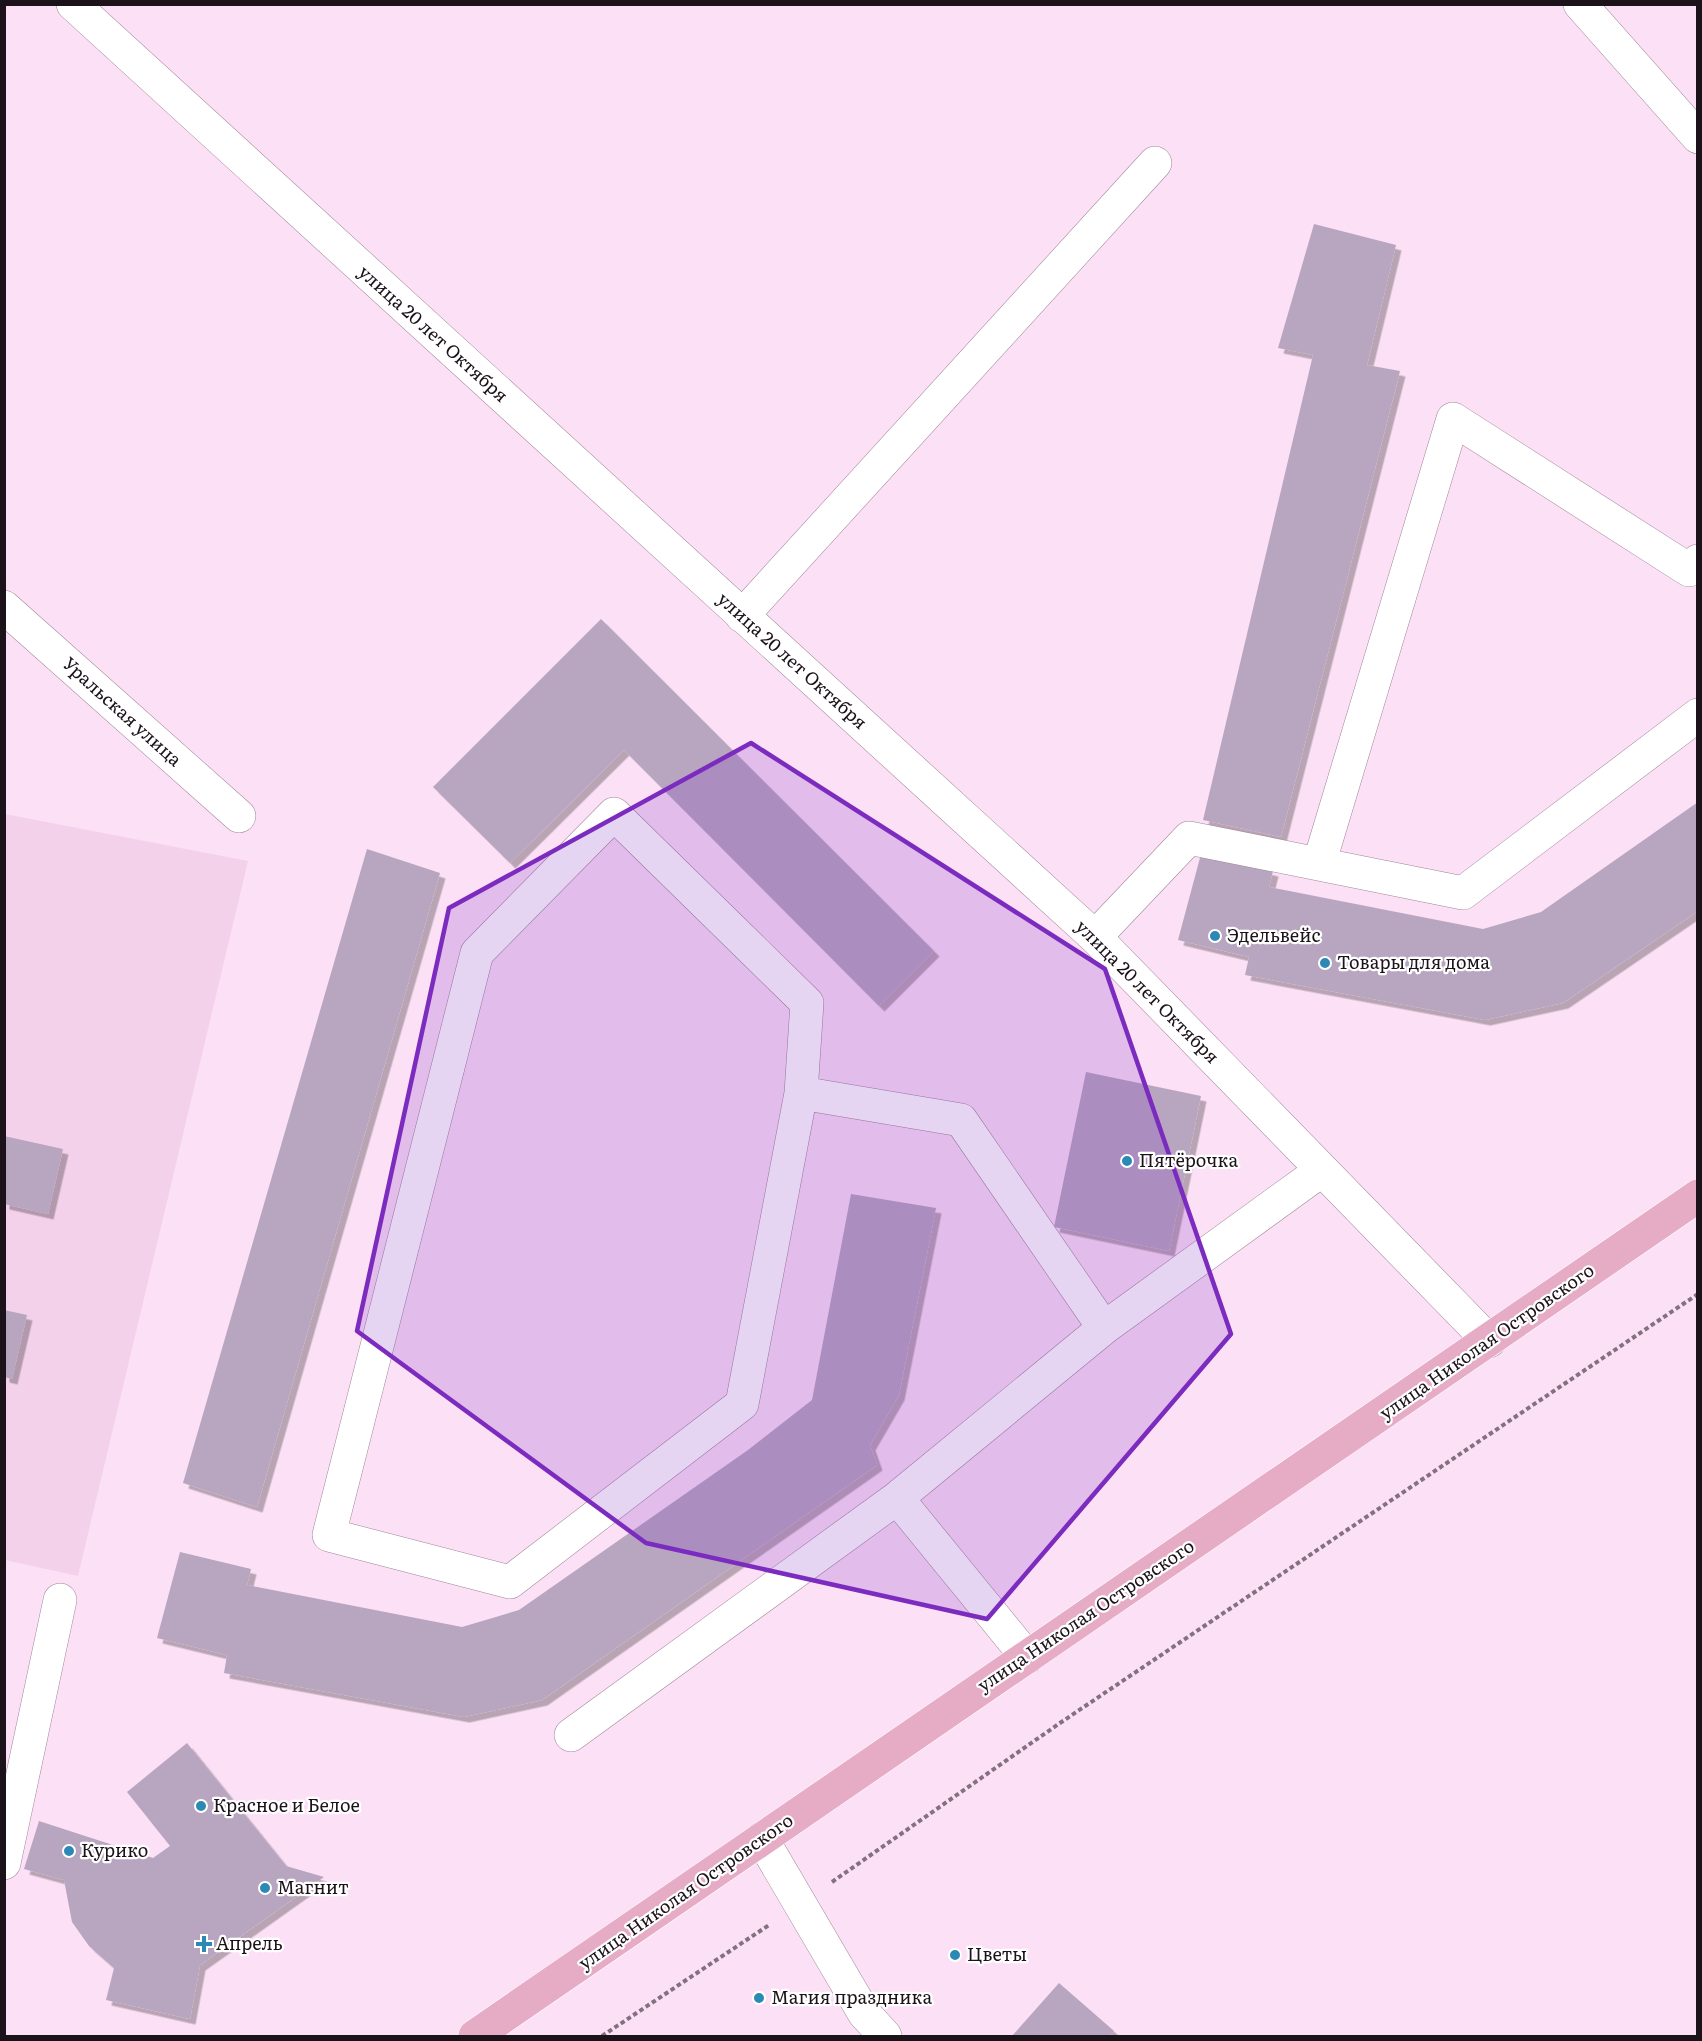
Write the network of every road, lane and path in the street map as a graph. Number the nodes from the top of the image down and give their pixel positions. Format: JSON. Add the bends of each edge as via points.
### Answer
{"nodes":[{"id":1,"x":73,"y":4,"type":"edge"},
{"id":2,"x":1580,"y":4,"type":"edge"},
{"id":3,"x":1698,"y":138,"type":"edge"},
{"id":4,"x":1155,"y":163,"type":"dead end"},
{"id":5,"x":1698,"y":561,"type":"edge"},
{"id":6,"x":4,"y":607,"type":"edge"},
{"id":7,"x":742,"y":616,"type":"junction"},
{"id":8,"x":1698,"y":715,"type":"edge"},
{"id":9,"x":239,"y":816,"type":"dead end"},
{"id":10,"x":1319,"y":864,"type":"junction"},
{"id":11,"x":1095,"y":937,"type":"junction"},
{"id":12,"x":801,"y":1093,"type":"junction"},
{"id":13,"x":1322,"y":1170,"type":"junction"},
{"id":14,"x":1698,"y":1196,"type":"edge"},
{"id":15,"x":1698,"y":1294,"type":"edge"},
{"id":16,"x":1104,"y":1328,"type":"junction"},
{"id":17,"x":1489,"y":1341,"type":"junction"},
{"id":18,"x":897,"y":1498,"type":"junction"},
{"id":19,"x":60,"y":1600,"type":"dead end"},
{"id":20,"x":1027,"y":1657,"type":"junction"},
{"id":21,"x":571,"y":1735,"type":"dead end"},
{"id":22,"x":762,"y":1839,"type":"junction"},
{"id":23,"x":6,"y":1846,"type":"edge"},
{"id":24,"x":801,"y":1904,"type":"junction"},
{"id":25,"x":475,"y":2037,"type":"edge"},
{"id":26,"x":602,"y":2037,"type":"edge"},
{"id":27,"x":885,"y":2037,"type":"edge"}],
"edges":[{"from":1,"to":7,"type":"street","name":"улица 20 лет Октября"},
{"from":2,"to":3,"type":"street"},
{"from":4,"to":7,"type":"street"},
{"from":5,"to":10,"type":"street","via":[[1689,570],[1453,419]]},
{"from":6,"to":9,"type":"street","name":"Уральская улица"},
{"from":7,"to":11,"type":"street","name":"улица 20 лет Октября"},
{"from":8,"to":10,"type":"street","via":[[1463,893]]},
{"from":10,"to":11,"type":"street","via":[[1189,838]]},
{"from":11,"to":13,"type":"street","name":"улица 20 лет Октября"},
{"from":12,"to":12,"type":"street","via":[[807,1003],[614,814],[477,953],[329,1535],[510,1581],[742,1404]]},
{"from":12,"to":16,"type":"street","via":[[961,1120]]},
{"from":13,"to":16,"type":"street"},
{"from":13,"to":17,"type":"street","name":"улица 20 лет Октября"},
{"from":14,"to":17,"type":"main road","name":"улица Николая Островского"},
{"from":15,"to":24,"type":"path","via":[[1060,1723]]},
{"from":16,"to":18,"type":"street"},
{"from":17,"to":20,"type":"main road","name":"улица Николая Островского"},
{"from":18,"to":20,"type":"street"},
{"from":18,"to":21,"type":"street"},
{"from":19,"to":23,"type":"street"},
{"from":20,"to":22,"type":"main road","name":"улица Николая Островского"},
{"from":22,"to":24,"type":"street"},
{"from":22,"to":25,"type":"main road","name":"улица Николая Островского"},
{"from":24,"to":26,"type":"path"},
{"from":24,"to":27,"type":"street","via":[[864,2013]]}]}
